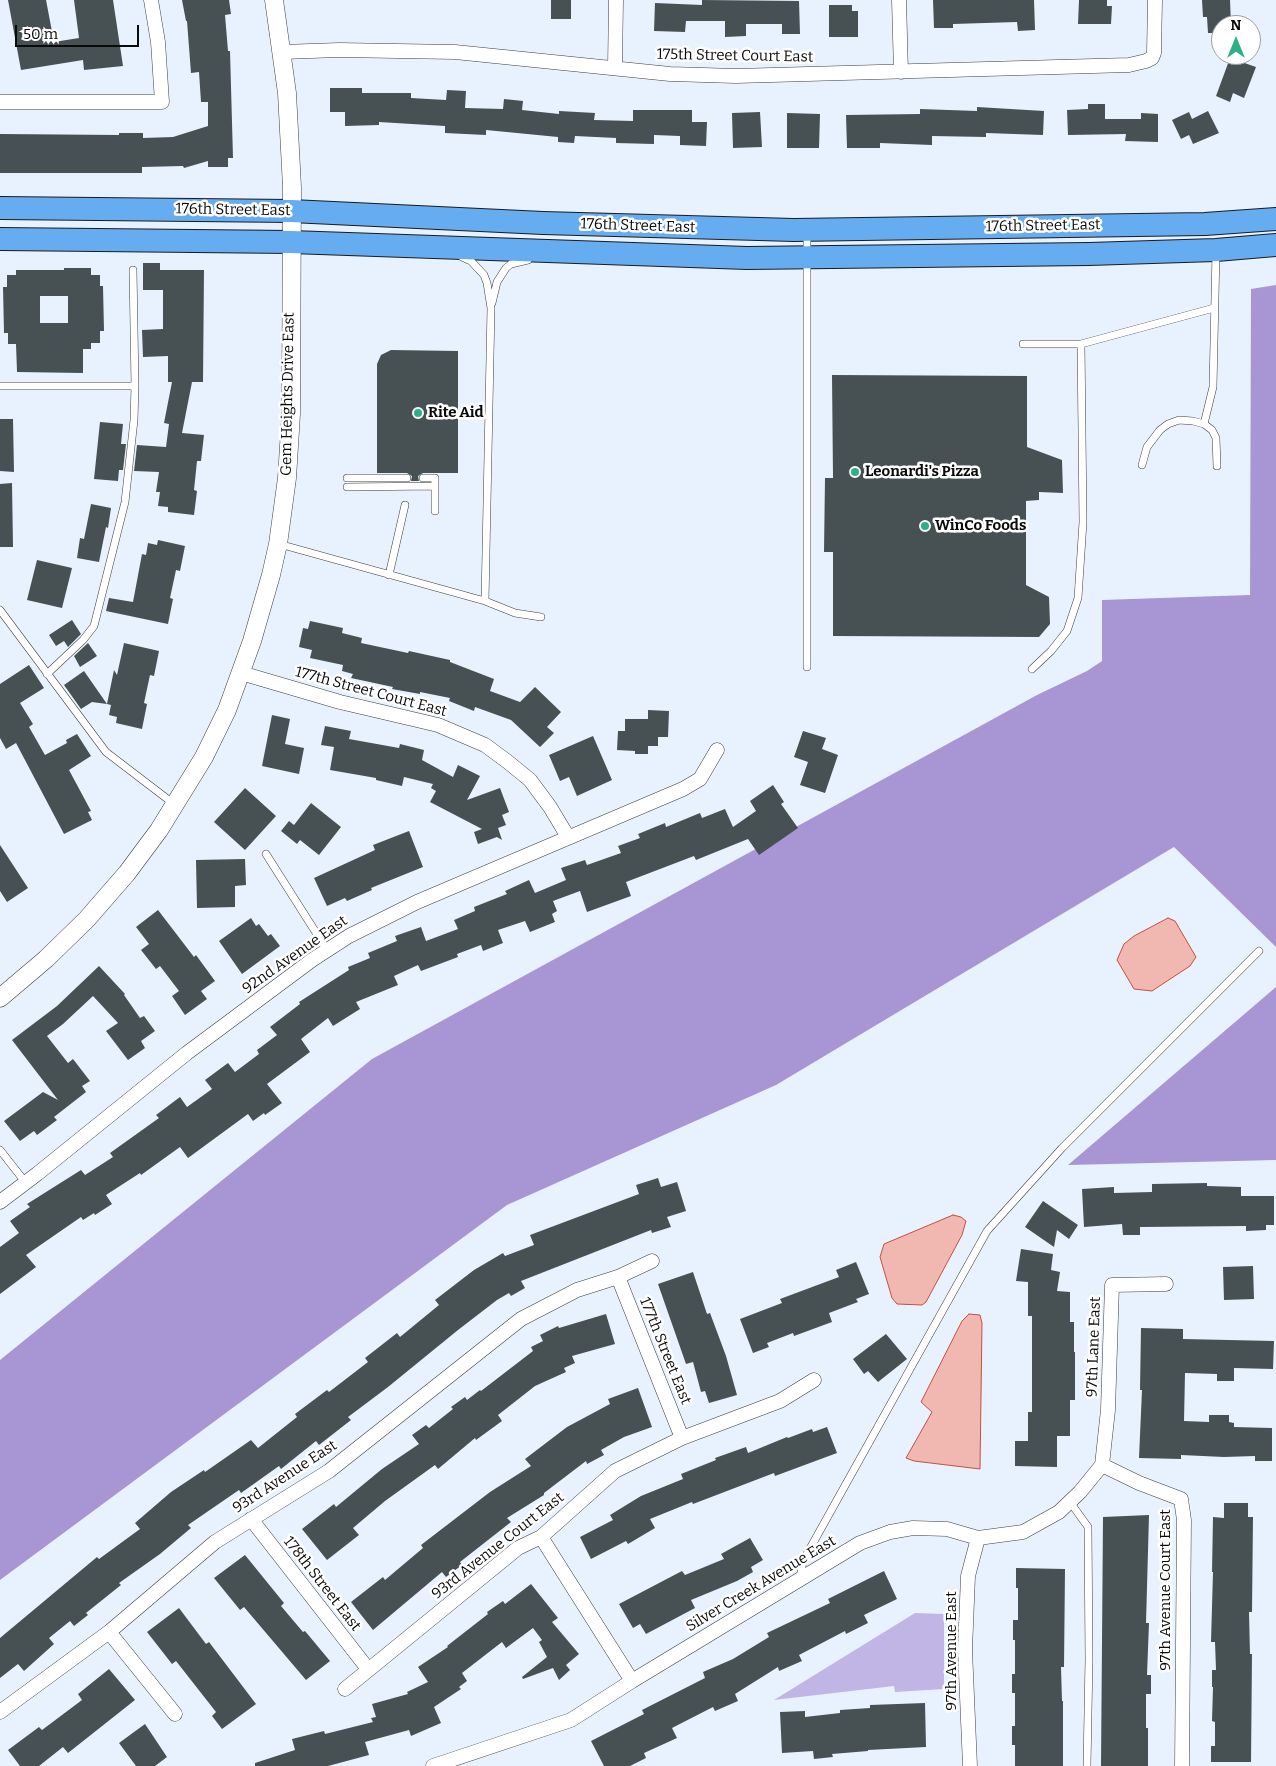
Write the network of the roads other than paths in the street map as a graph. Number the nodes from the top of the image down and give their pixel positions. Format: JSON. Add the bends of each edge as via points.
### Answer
{"nodes":[{"id":1,"x":151,"y":0,"type":"edge"},
{"id":2,"x":274,"y":0,"type":"edge"},
{"id":3,"x":616,"y":0,"type":"edge"},
{"id":4,"x":899,"y":0,"type":"edge"},
{"id":5,"x":1154,"y":0,"type":"edge"},
{"id":6,"x":282,"y":52,"type":"junction"},
{"id":7,"x":615,"y":67,"type":"junction"},
{"id":8,"x":901,"y":72,"type":"junction"},
{"id":9,"x":0,"y":102,"type":"edge"},
{"id":10,"x":0,"y":208,"type":"edge"},
{"id":11,"x":291,"y":211,"type":"junction"},
{"id":12,"x":1276,"y":219,"type":"edge"},
{"id":13,"x":807,"y":230,"type":"junction"},
{"id":14,"x":0,"y":239,"type":"edge"},
{"id":15,"x":291,"y":242,"type":"junction"},
{"id":16,"x":378,"y":245,"type":"junction"},
{"id":17,"x":1276,"y":245,"type":"edge"},
{"id":18,"x":1216,"y":250,"type":"junction"},
{"id":19,"x":577,"y":252,"type":"junction"},
{"id":20,"x":807,"y":257,"type":"junction"},
{"id":21,"x":133,"y":270,"type":"dead end"},
{"id":22,"x":491,"y":308,"type":"junction"},
{"id":23,"x":1214,"y":308,"type":"junction"},
{"id":24,"x":1023,"y":344,"type":"dead end"},
{"id":25,"x":1081,"y":344,"type":"junction"},
{"id":26,"x":0,"y":386,"type":"edge"},
{"id":27,"x":135,"y":386,"type":"junction"},
{"id":28,"x":1204,"y":424,"type":"junction"},
{"id":29,"x":1142,"y":465,"type":"dead end"},
{"id":30,"x":1217,"y":466,"type":"dead end"},
{"id":31,"x":347,"y":478,"type":"dead end"},
{"id":32,"x":407,"y":478,"type":"dead end"},
{"id":33,"x":423,"y":478,"type":"dead end"},
{"id":34,"x":435,"y":486,"type":"junction"},
{"id":35,"x":347,"y":487,"type":"dead end"},
{"id":36,"x":405,"y":505,"type":"dead end"},
{"id":37,"x":435,"y":511,"type":"dead end"},
{"id":38,"x":278,"y":544,"type":"junction"},
{"id":39,"x":388,"y":575,"type":"junction"},
{"id":40,"x":485,"y":602,"type":"junction"},
{"id":41,"x":0,"y":610,"type":"edge"},
{"id":42,"x":541,"y":617,"type":"dead end"},
{"id":43,"x":807,"y":667,"type":"dead end"},
{"id":44,"x":1032,"y":669,"type":"dead end"},
{"id":45,"x":241,"y":673,"type":"junction"},
{"id":46,"x":47,"y":674,"type":"junction"},
{"id":47,"x":717,"y":750,"type":"dead end"},
{"id":48,"x":174,"y":804,"type":"junction"},
{"id":49,"x":568,"y":837,"type":"junction"},
{"id":50,"x":266,"y":854,"type":"dead end"},
{"id":51,"x":327,"y":950,"type":"junction"},
{"id":52,"x":1259,"y":951,"type":"dead end"},
{"id":53,"x":2,"y":994,"type":"edge"},
{"id":54,"x":0,"y":1150,"type":"edge"},
{"id":55,"x":26,"y":1183,"type":"junction"},
{"id":56,"x":0,"y":1202,"type":"edge"},
{"id":57,"x":652,"y":1261,"type":"dead end"},
{"id":58,"x":618,"y":1277,"type":"junction"},
{"id":59,"x":1166,"y":1284,"type":"dead end"},
{"id":60,"x":814,"y":1380,"type":"dead end"},
{"id":61,"x":682,"y":1438,"type":"junction"},
{"id":62,"x":1102,"y":1465,"type":"junction"},
{"id":63,"x":1070,"y":1502,"type":"junction"},
{"id":64,"x":251,"y":1519,"type":"junction"},
{"id":65,"x":541,"y":1536,"type":"junction"},
{"id":66,"x":978,"y":1538,"type":"junction"},
{"id":67,"x":800,"y":1578,"type":"junction"},
{"id":68,"x":109,"y":1632,"type":"junction"},
{"id":69,"x":368,"y":1669,"type":"junction"},
{"id":70,"x":632,"y":1681,"type":"junction"},
{"id":71,"x":345,"y":1689,"type":"dead end"},
{"id":72,"x":0,"y":1712,"type":"edge"},
{"id":73,"x":175,"y":1714,"type":"dead end"},
{"id":74,"x":432,"y":1766,"type":"edge"},
{"id":75,"x":970,"y":1766,"type":"edge"},
{"id":76,"x":1087,"y":1766,"type":"edge"},
{"id":77,"x":1182,"y":1766,"type":"edge"}],
"edges":[{"from":1,"to":9,"type":"street","via":[[162,102]]},
{"from":2,"to":6,"type":"street","name":"Gem Heights Drive East"},
{"from":3,"to":7,"type":"street"},
{"from":4,"to":8,"type":"street"},
{"from":5,"to":8,"type":"street","name":"175th Street Court East","via":[[1154,53],[1146,61],[1129,65]]},
{"from":6,"to":7,"type":"street","name":"175th Street Court East","via":[[455,52]]},
{"from":6,"to":11,"type":"street","name":"Gem Heights Drive East","via":[[287,93]]},
{"from":7,"to":8,"type":"street","name":"175th Street Court East","via":[[670,74],[736,76]]},
{"from":10,"to":11,"type":"main road","name":"176th Street East"},
{"from":11,"to":13,"type":"main road","name":"176th Street East","via":[[543,223]]},
{"from":11,"to":15,"type":"street","name":"Gem Heights Drive East"},
{"from":12,"to":13,"type":"main road","name":"176th Street East","via":[[1205,224]]},
{"from":13,"to":20,"type":"lane"},
{"from":14,"to":15,"type":"main road","name":"176th Street East"},
{"from":15,"to":16,"type":"main road","name":"176th Street East"},
{"from":15,"to":38,"type":"street","name":"Gem Heights Drive East","via":[[291,414]]},
{"from":16,"to":19,"type":"main road","name":"176th Street East"},
{"from":16,"to":22,"type":"lane","via":[[452,254],[471,261],[484,274]]},
{"from":17,"to":18,"type":"main road","name":"176th Street East"},
{"from":18,"to":20,"type":"main road","name":"176th Street East"},
{"from":18,"to":23,"type":"lane"},
{"from":19,"to":20,"type":"main road","name":"176th Street East"},
{"from":19,"to":22,"type":"lane","via":[[512,264],[499,277]]},
{"from":20,"to":43,"type":"lane"},
{"from":21,"to":27,"type":"lane"},
{"from":22,"to":40,"type":"lane"},
{"from":23,"to":25,"type":"lane"},
{"from":23,"to":28,"type":"lane","via":[[1212,387]]},
{"from":24,"to":25,"type":"lane"},
{"from":25,"to":44,"type":"lane","via":[[1083,522],[1078,598],[1067,631]]},
{"from":26,"to":27,"type":"lane"},
{"from":27,"to":46,"type":"lane","via":[[125,502],[94,626]]},
{"from":28,"to":29,"type":"lane","via":[[1179,420],[1168,424],[1147,447]]},
{"from":28,"to":30,"type":"lane","via":[[1216,438]]},
{"from":31,"to":32,"type":"lane"},
{"from":33,"to":34,"type":"lane","via":[[435,478]]},
{"from":34,"to":35,"type":"lane"},
{"from":34,"to":37,"type":"lane"},
{"from":36,"to":39,"type":"lane"},
{"from":38,"to":39,"type":"lane"},
{"from":38,"to":45,"type":"street","name":"Gem Heights Drive East"},
{"from":39,"to":40,"type":"lane"},
{"from":40,"to":42,"type":"lane","via":[[515,613]]},
{"from":41,"to":46,"type":"lane"},
{"from":45,"to":48,"type":"street","name":"Gem Heights Drive East","via":[[204,757]]},
{"from":45,"to":49,"type":"street","name":"177th Street Court East","via":[[340,702],[438,725],[485,745],[530,780]]},
{"from":46,"to":48,"type":"lane","via":[[106,752]]},
{"from":47,"to":49,"type":"street","name":"92nd Avenue East","via":[[700,779],[682,790]]},
{"from":48,"to":53,"type":"street","name":"Gem Heights Drive East","via":[[160,830],[87,919],[46,959]]},
{"from":49,"to":51,"type":"street","name":"92nd Avenue East","via":[[392,914]]},
{"from":50,"to":51,"type":"lane"},
{"from":51,"to":55,"type":"street","name":"92nd Avenue East","via":[[187,1053]]},
{"from":52,"to":67,"type":"lane","via":[[1062,1148],[987,1231],[803,1561]]},
{"from":54,"to":55,"type":"lane"},
{"from":55,"to":56,"type":"street","name":"92nd Avenue East"},
{"from":57,"to":58,"type":"street","name":"93rd Avenue East"},
{"from":58,"to":61,"type":"street","name":"177th Street East"},
{"from":58,"to":64,"type":"street","name":"93rd Avenue East","via":[[577,1290],[521,1320],[329,1471]]},
{"from":59,"to":62,"type":"street","name":"97th Lane East","via":[[1112,1285],[1108,1410]]},
{"from":60,"to":61,"type":"street","name":"93rd Avenue Court East","via":[[780,1401]]},
{"from":61,"to":65,"type":"street","name":"93rd Avenue Court East","via":[[615,1471]]},
{"from":62,"to":63,"type":"street","name":"Silver Creek Avenue East"},
{"from":62,"to":77,"type":"street","name":"97th Avenue Court East","via":[[1181,1499],[1184,1520]]},
{"from":63,"to":66,"type":"street","name":"Silver Creek Avenue East","via":[[1060,1512],[1023,1532]]},
{"from":63,"to":76,"type":"lane","via":[[1088,1528]]},
{"from":64,"to":68,"type":"street","name":"93rd Avenue East","via":[[215,1542]]},
{"from":64,"to":69,"type":"street","name":"178th Street East"},
{"from":65,"to":69,"type":"street","name":"93rd Avenue Court East","via":[[518,1548]]},
{"from":65,"to":70,"type":"street"},
{"from":66,"to":67,"type":"street","name":"Silver Creek Avenue East","via":[[947,1529],[914,1528],[890,1532],[860,1543]]},
{"from":66,"to":75,"type":"street","name":"97th Avenue East","via":[[968,1576],[966,1650]]},
{"from":67,"to":70,"type":"street","name":"Silver Creek Avenue East"},
{"from":68,"to":72,"type":"street","name":"93rd Avenue East"},
{"from":68,"to":73,"type":"street"},
{"from":69,"to":71,"type":"street","name":"93rd Avenue Court East"},
{"from":70,"to":74,"type":"street","name":"Silver Creek Avenue East","via":[[571,1720]]}]}
